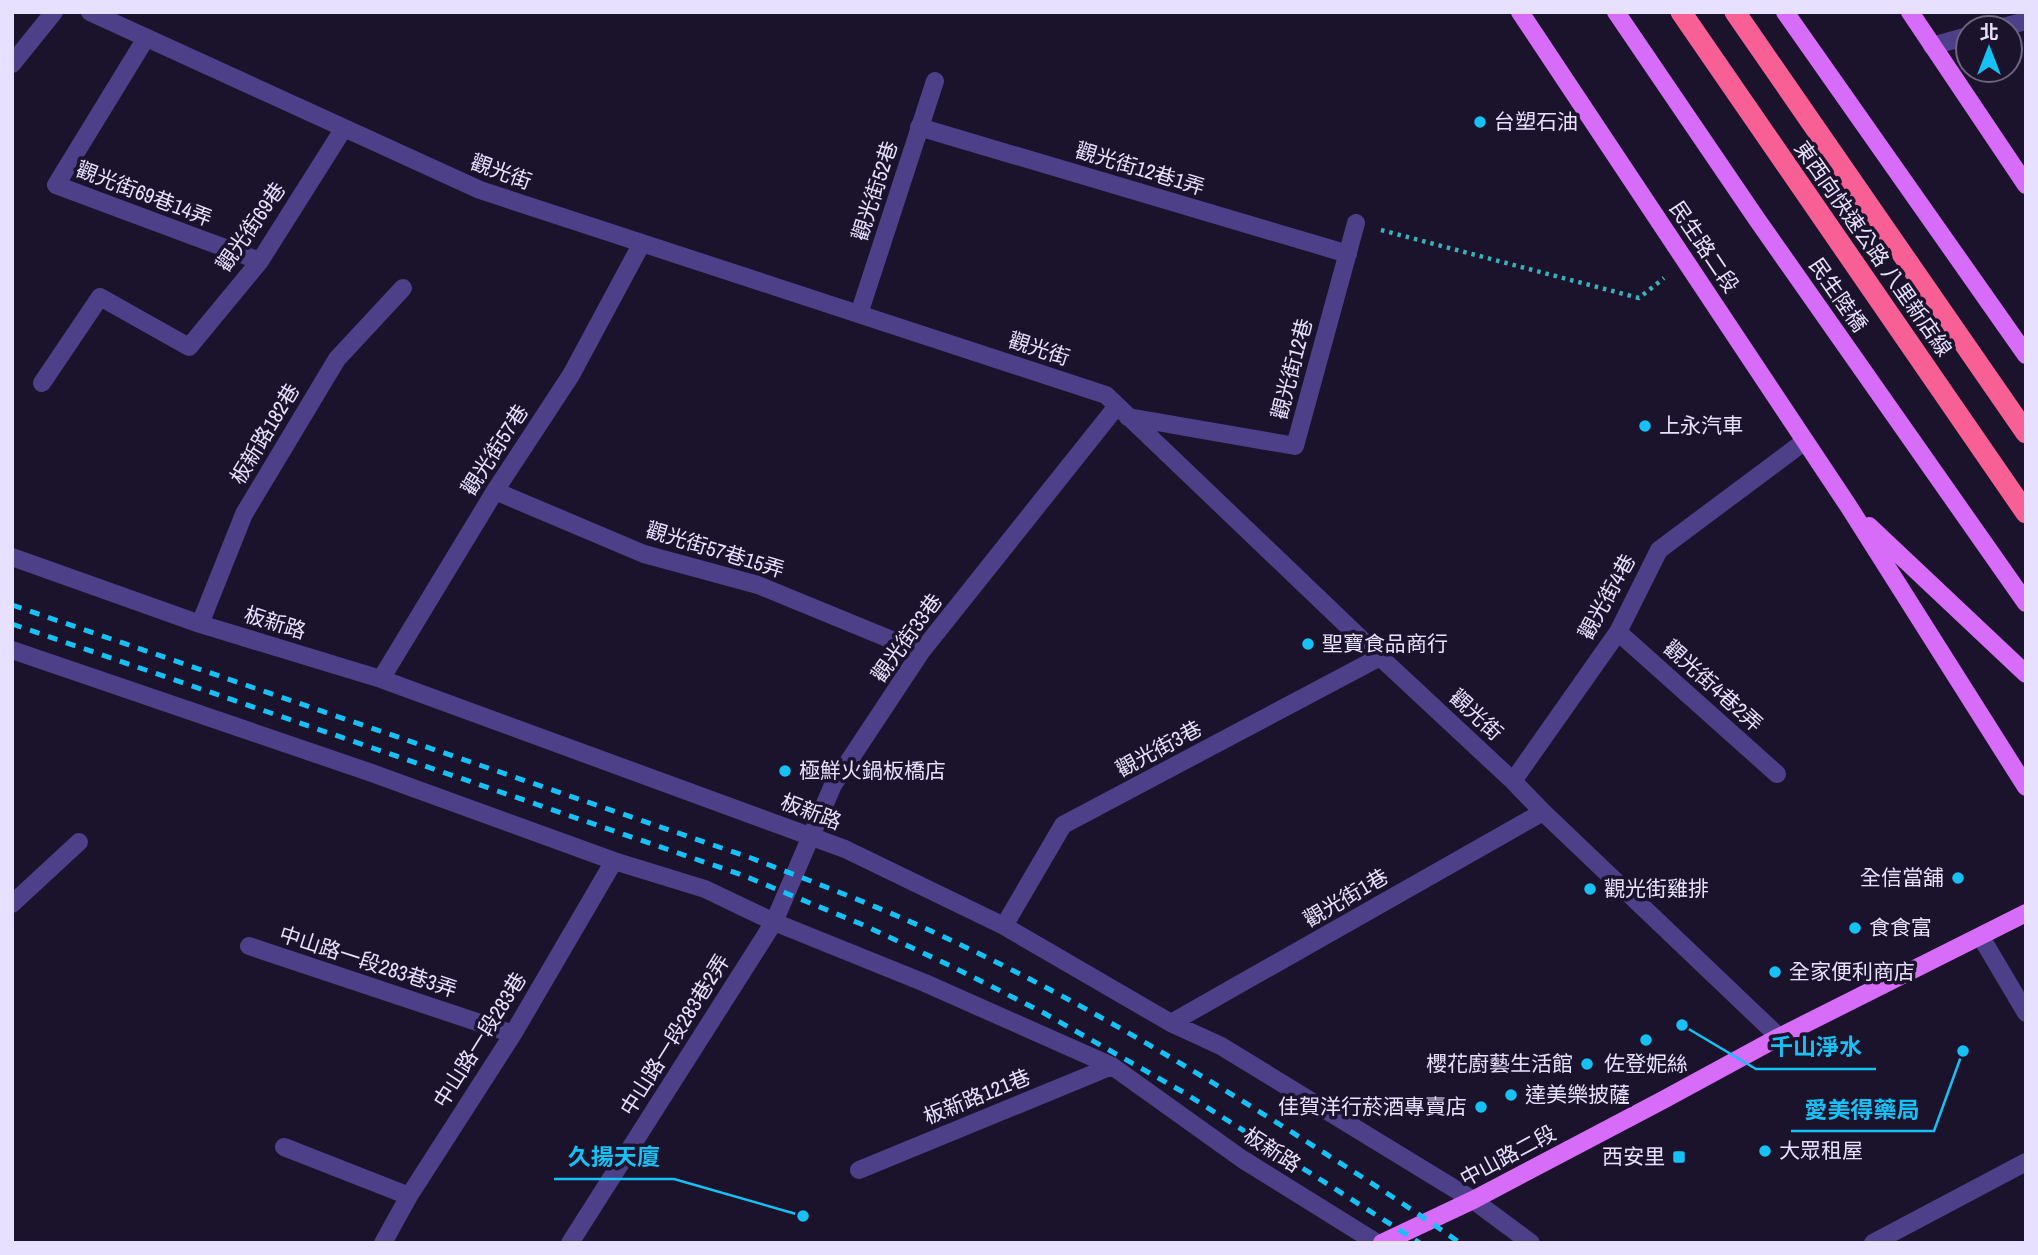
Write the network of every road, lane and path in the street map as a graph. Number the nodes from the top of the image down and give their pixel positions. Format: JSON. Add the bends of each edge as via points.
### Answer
{"nodes":[{"id":1,"x":54,"y":12,"type":"edge"},
{"id":2,"x":90,"y":12,"type":"edge"},
{"id":3,"x":1520,"y":12,"type":"edge"},
{"id":4,"x":1616,"y":12,"type":"edge"},
{"id":5,"x":1681,"y":12,"type":"edge"},
{"id":6,"x":1735,"y":12,"type":"edge"},
{"id":7,"x":1785,"y":12,"type":"edge"},
{"id":8,"x":1910,"y":12,"type":"edge"},
{"id":9,"x":146,"y":38,"type":"junction"},
{"id":10,"x":1954,"y":40,"type":"edge"},
{"id":11,"x":1932,"y":46,"type":"junction"},
{"id":12,"x":12,"y":64,"type":"edge"},
{"id":13,"x":934,"y":81,"type":"dead end"},
{"id":14,"x":919,"y":127,"type":"junction"},
{"id":15,"x":344,"y":128,"type":"junction"},
{"id":16,"x":2026,"y":186,"type":"edge"},
{"id":17,"x":1356,"y":223,"type":"joint"},
{"id":18,"x":642,"y":243,"type":"junction"},
{"id":19,"x":1348,"y":254,"type":"junction"},
{"id":20,"x":1685,"y":260,"type":"junction"},
{"id":21,"x":260,"y":261,"type":"junction"},
{"id":22,"x":403,"y":288,"type":"dead end"},
{"id":23,"x":859,"y":314,"type":"junction"},
{"id":24,"x":2026,"y":355,"type":"edge"},
{"id":25,"x":43,"y":383,"type":"dead end"},
{"id":26,"x":1123,"y":411,"type":"junction"},
{"id":27,"x":2026,"y":433,"type":"edge"},
{"id":28,"x":1805,"y":441,"type":"junction"},
{"id":29,"x":495,"y":491,"type":"junction"},
{"id":30,"x":1849,"y":507,"type":"junction"},
{"id":31,"x":2026,"y":513,"type":"edge"},
{"id":32,"x":12,"y":557,"type":"edge"},
{"id":33,"x":2026,"y":603,"type":"edge"},
{"id":34,"x":200,"y":625,"type":"junction"},
{"id":35,"x":1618,"y":632,"type":"junction"},
{"id":36,"x":12,"y":650,"type":"edge"},
{"id":37,"x":921,"y":652,"type":"junction"},
{"id":38,"x":1380,"y":657,"type":"junction"},
{"id":39,"x":2026,"y":674,"type":"edge"},
{"id":40,"x":380,"y":679,"type":"junction"},
{"id":41,"x":1777,"y":774,"type":"dead end"},
{"id":42,"x":1513,"y":781,"type":"junction"},
{"id":43,"x":2026,"y":787,"type":"edge"},
{"id":44,"x":1543,"y":812,"type":"junction"},
{"id":45,"x":811,"y":835,"type":"junction"},
{"id":46,"x":79,"y":842,"type":"dead end"},
{"id":47,"x":614,"y":861,"type":"junction"},
{"id":48,"x":12,"y":904,"type":"edge"},
{"id":49,"x":2026,"y":913,"type":"edge"},
{"id":50,"x":774,"y":922,"type":"junction"},
{"id":51,"x":1004,"y":926,"type":"junction"},
{"id":52,"x":1981,"y":937,"type":"junction"},
{"id":53,"x":249,"y":946,"type":"dead end"},
{"id":54,"x":2026,"y":1013,"type":"edge"},
{"id":55,"x":1171,"y":1023,"type":"junction"},
{"id":56,"x":513,"y":1034,"type":"junction"},
{"id":57,"x":1779,"y":1037,"type":"junction"},
{"id":58,"x":1112,"y":1066,"type":"junction"},
{"id":59,"x":284,"y":1147,"type":"dead end"},
{"id":60,"x":2026,"y":1162,"type":"edge"},
{"id":61,"x":859,"y":1170,"type":"dead end"},
{"id":62,"x":409,"y":1196,"type":"junction"},
{"id":63,"x":1473,"y":1200,"type":"junction"},
{"id":64,"x":383,"y":1243,"type":"edge"},
{"id":65,"x":570,"y":1243,"type":"edge"},
{"id":66,"x":1380,"y":1243,"type":"edge"},
{"id":67,"x":1531,"y":1243,"type":"edge"},
{"id":68,"x":1873,"y":1243,"type":"edge"}],
"edges":[{"from":1,"to":12,"type":"street"},
{"from":2,"to":9,"type":"street","name":"觀光街"},
{"from":3,"to":20,"type":"main road","name":"民生路二段"},
{"from":4,"to":33,"type":"main road","name":"民生陸橋"},
{"from":5,"to":31,"type":"highway","name":"東西向快速公路 八里新店線"},
{"from":6,"to":27,"type":"highway","name":"東西向快速公路 八里新店線"},
{"from":7,"to":24,"type":"main road"},
{"from":8,"to":11,"type":"main road"},
{"from":9,"to":15,"type":"street","name":"觀光街"},
{"from":9,"to":21,"type":"street","name":"觀光街69巷14弄","via":[[56,185]]},
{"from":10,"to":11,"type":"street"},
{"from":11,"to":16,"type":"main road"},
{"from":13,"to":14,"type":"street","name":"觀光街52巷"},
{"from":14,"to":19,"type":"street","name":"觀光街12巷1弄"},
{"from":14,"to":23,"type":"street","name":"觀光街52巷"},
{"from":15,"to":18,"type":"street","name":"觀光街","via":[[480,190]]},
{"from":15,"to":21,"type":"street","name":"觀光街69巷"},
{"from":17,"to":19,"type":"street","name":"觀光街12巷"},
{"from":17,"to":20,"type":"path","via":[[1639,298]]},
{"from":18,"to":23,"type":"street","name":"觀光街"},
{"from":18,"to":29,"type":"street","name":"觀光街57巷","via":[[570,375]]},
{"from":19,"to":26,"type":"street","name":"觀光街12巷","via":[[1295,446]]},
{"from":20,"to":28,"type":"main road","name":"民生路二段"},
{"from":21,"to":25,"type":"street","name":"觀光街69巷","via":[[189,347],[100,297]]},
{"from":22,"to":34,"type":"street","name":"板新路182巷","via":[[337,359],[244,514]]},
{"from":23,"to":26,"type":"street","name":"觀光街","via":[[1106,395]]},
{"from":26,"to":37,"type":"street","name":"觀光街33巷"},
{"from":26,"to":38,"type":"street","name":"觀光街"},
{"from":28,"to":30,"type":"main road","name":"民生路二段"},
{"from":28,"to":35,"type":"street","name":"觀光街4巷","via":[[1659,550]]},
{"from":29,"to":37,"type":"street","name":"觀光街57巷15弄","via":[[644,554],[758,585]]},
{"from":29,"to":40,"type":"street","name":"觀光街57巷"},
{"from":30,"to":39,"type":"main road","name":"民生路二段"},
{"from":30,"to":43,"type":"main road","name":"民生路二段"},
{"from":32,"to":34,"type":"street","name":"板新路"},
{"from":34,"to":40,"type":"street","name":"板新路"},
{"from":35,"to":41,"type":"street","name":"觀光街4巷2弄"},
{"from":35,"to":42,"type":"street","name":"觀光街4巷"},
{"from":36,"to":47,"type":"street","name":"板新路"},
{"from":37,"to":45,"type":"street","name":"觀光街33巷","via":[[833,785]]},
{"from":38,"to":42,"type":"street","name":"觀光街"},
{"from":38,"to":51,"type":"street","name":"觀光街3巷","via":[[1063,825]]},
{"from":40,"to":45,"type":"street","name":"板新路"},
{"from":42,"to":44,"type":"street","name":"觀光街"},
{"from":44,"to":55,"type":"street","name":"觀光街1巷"},
{"from":44,"to":57,"type":"street","name":"觀光街"},
{"from":45,"to":50,"type":"street","name":"觀光街33巷"},
{"from":45,"to":51,"type":"street","name":"板新路"},
{"from":46,"to":48,"type":"street"},
{"from":47,"to":50,"type":"street","name":"板新路","via":[[705,889]]},
{"from":47,"to":56,"type":"street","name":"中山路一段283巷"},
{"from":49,"to":52,"type":"main road","name":"中山路二段"},
{"from":50,"to":58,"type":"street","name":"板新路"},
{"from":50,"to":65,"type":"street","name":"中山路一段283巷2弄"},
{"from":51,"to":55,"type":"street","name":"板新路"},
{"from":52,"to":54,"type":"street"},
{"from":52,"to":57,"type":"main road","name":"中山路二段"},
{"from":53,"to":56,"type":"street","name":"中山路一段283巷3弄"},
{"from":55,"to":63,"type":"street","name":"板新路","via":[[1221,1046]]},
{"from":56,"to":62,"type":"street","name":"中山路一段283巷"},
{"from":57,"to":63,"type":"main road","name":"中山路二段"},
{"from":58,"to":61,"type":"street","name":"板新路121巷"},
{"from":58,"to":66,"type":"street","name":"板新路","via":[[1242,1158]]},
{"from":59,"to":62,"type":"street"},
{"from":60,"to":68,"type":"street"},
{"from":62,"to":64,"type":"street","name":"中山路一段283巷"},
{"from":63,"to":66,"type":"main road","name":"中山路二段"},
{"from":63,"to":67,"type":"street","name":"板新路"}]}
